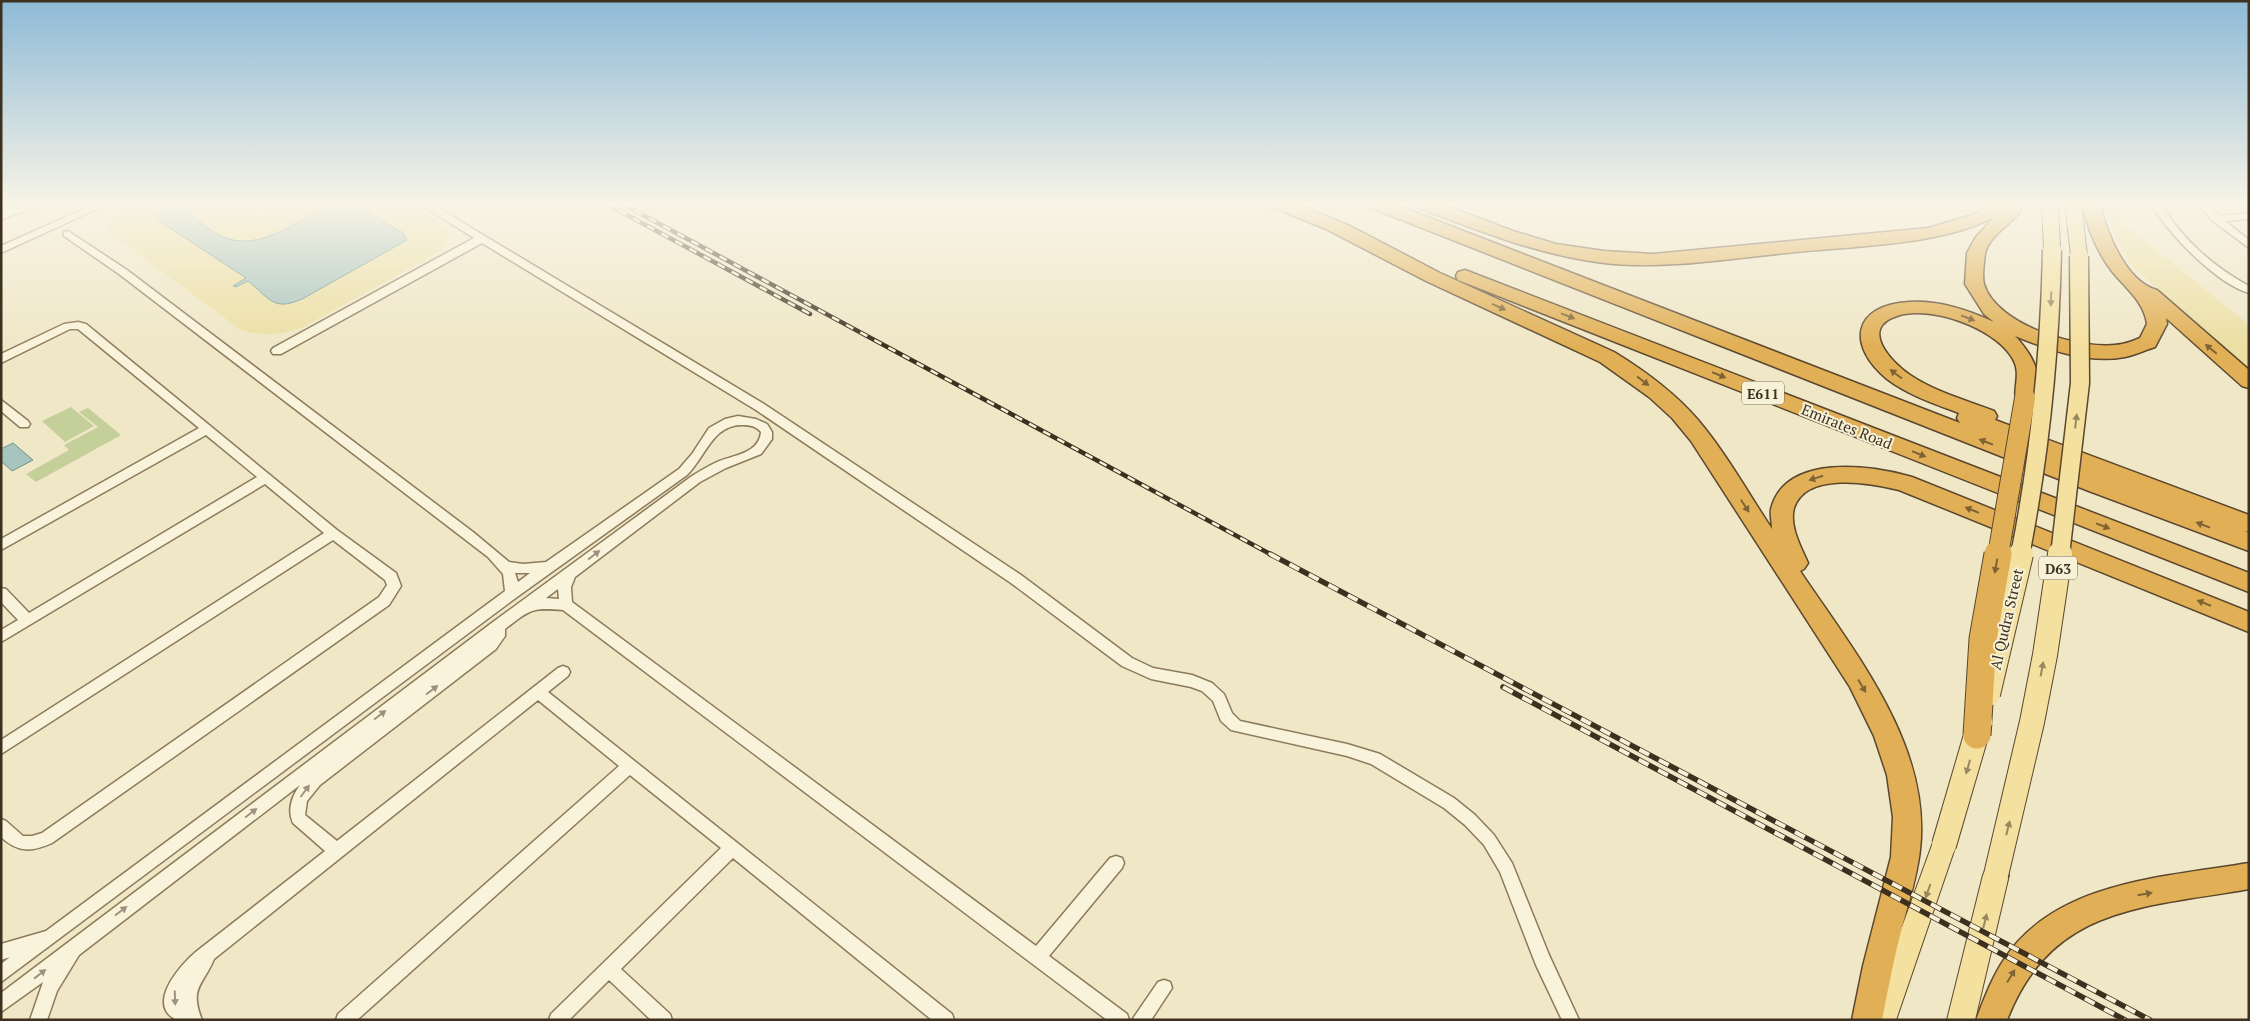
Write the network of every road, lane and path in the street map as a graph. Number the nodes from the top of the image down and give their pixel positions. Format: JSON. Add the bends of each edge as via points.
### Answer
{"nodes":[{"id":1,"x":92,"y":251,"type":"edge"},
{"id":2,"x":460,"y":251,"type":"edge"},
{"id":3,"x":500,"y":251,"type":"edge"},
{"id":4,"x":1382,"y":251,"type":"edge"},
{"id":5,"x":1398,"y":251,"type":"edge"},
{"id":6,"x":1497,"y":251,"type":"edge"},
{"id":7,"x":1527,"y":251,"type":"edge"},
{"id":8,"x":1564,"y":251,"type":"edge"},
{"id":9,"x":1749,"y":251,"type":"edge"},
{"id":10,"x":1987,"y":251,"type":"edge"},
{"id":11,"x":2052,"y":251,"type":"edge"},
{"id":12,"x":2078,"y":251,"type":"edge"},
{"id":13,"x":2109,"y":251,"type":"edge"},
{"id":14,"x":2115,"y":251,"type":"edge"},
{"id":15,"x":2197,"y":251,"type":"edge"},
{"id":16,"x":2249,"y":290,"type":"edge"},
{"id":17,"x":277,"y":351,"type":"dead end"},
{"id":18,"x":1,"y":359,"type":"edge"},
{"id":19,"x":2249,"y":380,"type":"edge"},
{"id":20,"x":1,"y":404,"type":"edge"},
{"id":21,"x":24,"y":424,"type":"dead end"},
{"id":22,"x":207,"y":429,"type":"junction"},
{"id":23,"x":266,"y":478,"type":"junction"},
{"id":24,"x":2249,"y":517,"type":"edge"},
{"id":25,"x":2249,"y":524,"type":"edge"},
{"id":26,"x":333,"y":533,"type":"junction"},
{"id":27,"x":2249,"y":542,"type":"edge"},
{"id":28,"x":1,"y":545,"type":"edge"},
{"id":29,"x":507,"y":566,"type":"junction"},
{"id":30,"x":549,"y":567,"type":"junction"},
{"id":31,"x":569,"y":574,"type":"junction"},
{"id":32,"x":2249,"y":583,"type":"edge"},
{"id":33,"x":512,"y":593,"type":"junction"},
{"id":34,"x":1,"y":594,"type":"edge"},
{"id":35,"x":527,"y":605,"type":"junction"},
{"id":36,"x":566,"y":605,"type":"junction"},
{"id":37,"x":28,"y":621,"type":"junction"},
{"id":38,"x":2249,"y":622,"type":"edge"},
{"id":39,"x":498,"y":626,"type":"junction"},
{"id":40,"x":1,"y":637,"type":"edge"},
{"id":41,"x":1844,"y":658,"type":"junction"},
{"id":42,"x":563,"y":672,"type":"dead end"},
{"id":43,"x":538,"y":692,"type":"junction"},
{"id":44,"x":1977,"y":735,"type":"junction"},
{"id":45,"x":1,"y":748,"type":"edge"},
{"id":46,"x":629,"y":766,"type":"junction"},
{"id":47,"x":1,"y":826,"type":"edge"},
{"id":48,"x":732,"y":848,"type":"junction"},
{"id":49,"x":337,"y":851,"type":"junction"},
{"id":50,"x":2249,"y":860,"type":"edge"},
{"id":51,"x":1116,"y":863,"type":"dead end"},
{"id":52,"x":2249,"y":876,"type":"edge"},
{"id":53,"x":2217,"y":881,"type":"junction"},
{"id":54,"x":60,"y":932,"type":"junction"},
{"id":55,"x":82,"y":941,"type":"junction"},
{"id":56,"x":1,"y":952,"type":"edge"},
{"id":57,"x":1038,"y":957,"type":"junction"},
{"id":58,"x":609,"y":969,"type":"junction"},
{"id":59,"x":1,"y":974,"type":"edge"},
{"id":60,"x":1164,"y":988,"type":"dead end"},
{"id":61,"x":1,"y":1004,"type":"edge"},
{"id":62,"x":192,"y":1018,"type":"edge"},
{"id":63,"x":38,"y":1020,"type":"edge"},
{"id":64,"x":344,"y":1020,"type":"edge"},
{"id":65,"x":557,"y":1020,"type":"edge"},
{"id":66,"x":664,"y":1020,"type":"edge"},
{"id":67,"x":946,"y":1020,"type":"edge"},
{"id":68,"x":1121,"y":1020,"type":"edge"},
{"id":69,"x":1140,"y":1020,"type":"edge"},
{"id":70,"x":1571,"y":1020,"type":"edge"},
{"id":71,"x":1867,"y":1020,"type":"edge"},
{"id":72,"x":1882,"y":1020,"type":"edge"},
{"id":73,"x":1961,"y":1020,"type":"edge"},
{"id":74,"x":1991,"y":1020,"type":"edge"}],
"edges":[{"from":1,"to":29,"type":"street"},
{"from":2,"to":17,"type":"street"},
{"from":3,"to":70,"type":"street","via":[[760,407],[1016,579],[1127,662],[1152,673],[1207,687],[1219,698],[1226,717],[1236,726],[1361,754],[1388,766],[1449,803],[1480,829],[1498,854]]},
{"from":4,"to":41,"type":"highway","one_way":true,"via":[[1592,350],[1627,369],[1658,393],[1699,436]]},
{"from":5,"to":32,"type":"highway","name":"Emirates Road","number":"E611","one_way":true},
{"from":27,"to":6,"type":"highway","number":"E611","one_way":true},
{"from":7,"to":25,"type":"highway","via":[[1870,384]]},
{"from":8,"to":9,"type":"highway","via":[[1653,260]]},
{"from":10,"to":13,"type":"highway","via":[[1979,277],[1982,289],[2005,314],[2045,335],[2102,346],[2130,342],[2142,335],[2148,326],[2146,309]]},
{"from":11,"to":44,"type":"main road","name":"Al Qudra Street","number":"D63","one_way":true,"bridge":true,"via":[[2048,351],[2035,473],[2006,620]]},
{"from":73,"to":12,"type":"main road","number":"D63","one_way":true,"bridge":true,"via":[[2045,655],[2062,543],[2080,383]]},
{"from":19,"to":14,"type":"highway","one_way":true,"via":[[2154,298],[2128,272]]},
{"from":15,"to":16,"type":"street","via":[[2229,278]]},
{"from":18,"to":22,"type":"street","via":[[68,326],[80,325]]},
{"from":20,"to":21,"type":"street"},
{"from":22,"to":23,"type":"street"},
{"from":22,"to":28,"type":"street"},
{"from":23,"to":26,"type":"street"},
{"from":23,"to":37,"type":"street"},
{"from":24,"to":44,"type":"highway","one_way":true,"bridge":true,"via":[[2098,461],[1911,385],[1893,373],[1875,354],[1870,341],[1873,324],[1888,312],[1912,307],[1952,312],[1983,324],[2008,341],[2024,360],[2028,373],[2024,398],[1984,639]]},
{"from":26,"to":45,"type":"street"},
{"from":26,"to":47,"type":"street","via":[[392,577],[392,591],[384,601],[47,838],[22,844]]},
{"from":29,"to":30,"type":"street","via":[[523,570]]},
{"from":29,"to":33,"type":"street","via":[[512,576]]},
{"from":31,"to":30,"type":"street","one_way":true,"via":[[696,479],[721,465],[756,452],[765,442],[762,426],[744,419],[720,425],[683,472]]},
{"from":30,"to":33,"type":"street"},
{"from":31,"to":35,"type":"street"},
{"from":31,"to":36,"type":"street","via":[[564,593]]},
{"from":33,"to":54,"type":"street"},
{"from":34,"to":37,"type":"street"},
{"from":35,"to":36,"type":"street"},
{"from":35,"to":39,"type":"street"},
{"from":36,"to":57,"type":"street"},
{"from":37,"to":40,"type":"street"},
{"from":38,"to":41,"type":"highway","one_way":true,"via":[[1904,483],[1864,474],[1839,473],[1817,477],[1800,485],[1784,504],[1781,519],[1787,546],[1829,622]]},
{"from":49,"to":39,"type":"street","one_way":true,"via":[[298,818],[303,792],[491,645],[498,636]]},
{"from":55,"to":39,"type":"street","one_way":true},
{"from":41,"to":71,"type":"highway","one_way":true,"via":[[1891,741],[1906,806],[1907,839],[1902,871]]},
{"from":42,"to":43,"type":"street"},
{"from":43,"to":46,"type":"street"},
{"from":43,"to":49,"type":"street"},
{"from":44,"to":72,"type":"main road","name":"Al Qudra Street","number":"D63","one_way":true,"bridge":true,"via":[[1944,845]]},
{"from":46,"to":48,"type":"street"},
{"from":46,"to":64,"type":"street"},
{"from":48,"to":58,"type":"street"},
{"from":48,"to":67,"type":"street"},
{"from":49,"to":62,"type":"street","via":[[187,969],[177,984],[174,1000],[175,1006]]},
{"from":50,"to":53,"type":"highway"},
{"from":51,"to":57,"type":"street"},
{"from":52,"to":53,"type":"highway"},
{"from":74,"to":53,"type":"highway","one_way":true,"via":[[2006,984],[2028,953],[2071,918],[2126,897]]},
{"from":54,"to":56,"type":"street"},
{"from":54,"to":59,"type":"street"},
{"from":61,"to":55,"type":"street","one_way":true},
{"from":55,"to":63,"type":"street","via":[[50,986]]},
{"from":57,"to":68,"type":"street"},
{"from":58,"to":65,"type":"street"},
{"from":58,"to":66,"type":"street"},
{"from":60,"to":69,"type":"street"}]}
